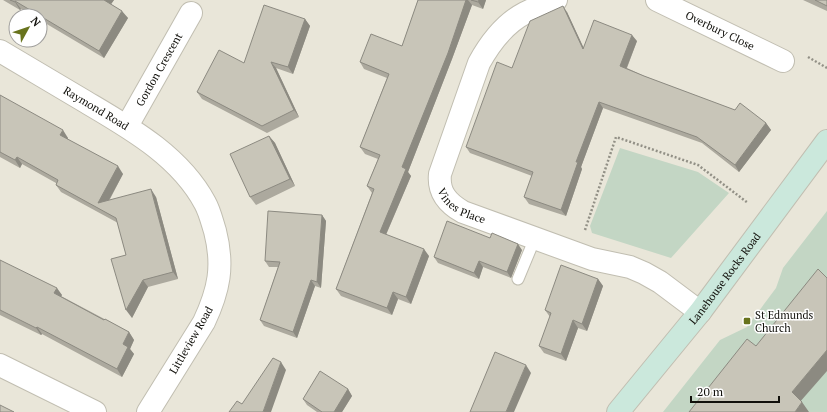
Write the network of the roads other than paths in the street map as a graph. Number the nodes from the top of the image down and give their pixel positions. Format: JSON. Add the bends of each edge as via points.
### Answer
{"nodes":[{"id":1,"x":556,"y":0,"type":"edge"},
{"id":2,"x":657,"y":0,"type":"edge"},
{"id":3,"x":191,"y":13,"type":"dead end"},
{"id":4,"x":0,"y":51,"type":"edge"},
{"id":5,"x":783,"y":61,"type":"dead end"},
{"id":6,"x":127,"y":126,"type":"junction"},
{"id":7,"x":827,"y":141,"type":"edge"},
{"id":8,"x":186,"y":174,"type":"joint"},
{"id":9,"x":535,"y":238,"type":"junction"},
{"id":10,"x":518,"y":279,"type":"dead end"},
{"id":11,"x":700,"y":312,"type":"junction"},
{"id":12,"x":0,"y":365,"type":"edge"},
{"id":13,"x":95,"y":412,"type":"edge"},
{"id":14,"x":148,"y":412,"type":"edge"},
{"id":15,"x":618,"y":412,"type":"edge"}],
"edges":[{"from":1,"to":9,"type":"street","name":"Vines Place","via":[[523,14],[502,31],[486,50],[479,63],[439,181],[444,196],[456,208]]},
{"from":2,"to":5,"type":"street","name":"Overbury Close"},
{"from":3,"to":6,"type":"street","name":"Gordon Crescent"},
{"from":4,"to":6,"type":"street","name":"Raymond Road"},
{"from":6,"to":8,"type":"street","name":"Raymond Road"},
{"from":7,"to":11,"type":"main road","name":"Lanehouse Rocks Road"},
{"from":8,"to":14,"type":"street","name":"Littleview Road","via":[[206,204],[212,220],[219,250],[219,278],[216,294],[204,322]]},
{"from":9,"to":10,"type":"lane"},
{"from":9,"to":11,"type":"street","name":"Vines Place","via":[[644,273]]},
{"from":11,"to":15,"type":"main road","name":"Lanehouse Rocks Road"},
{"from":12,"to":13,"type":"street"}]}
